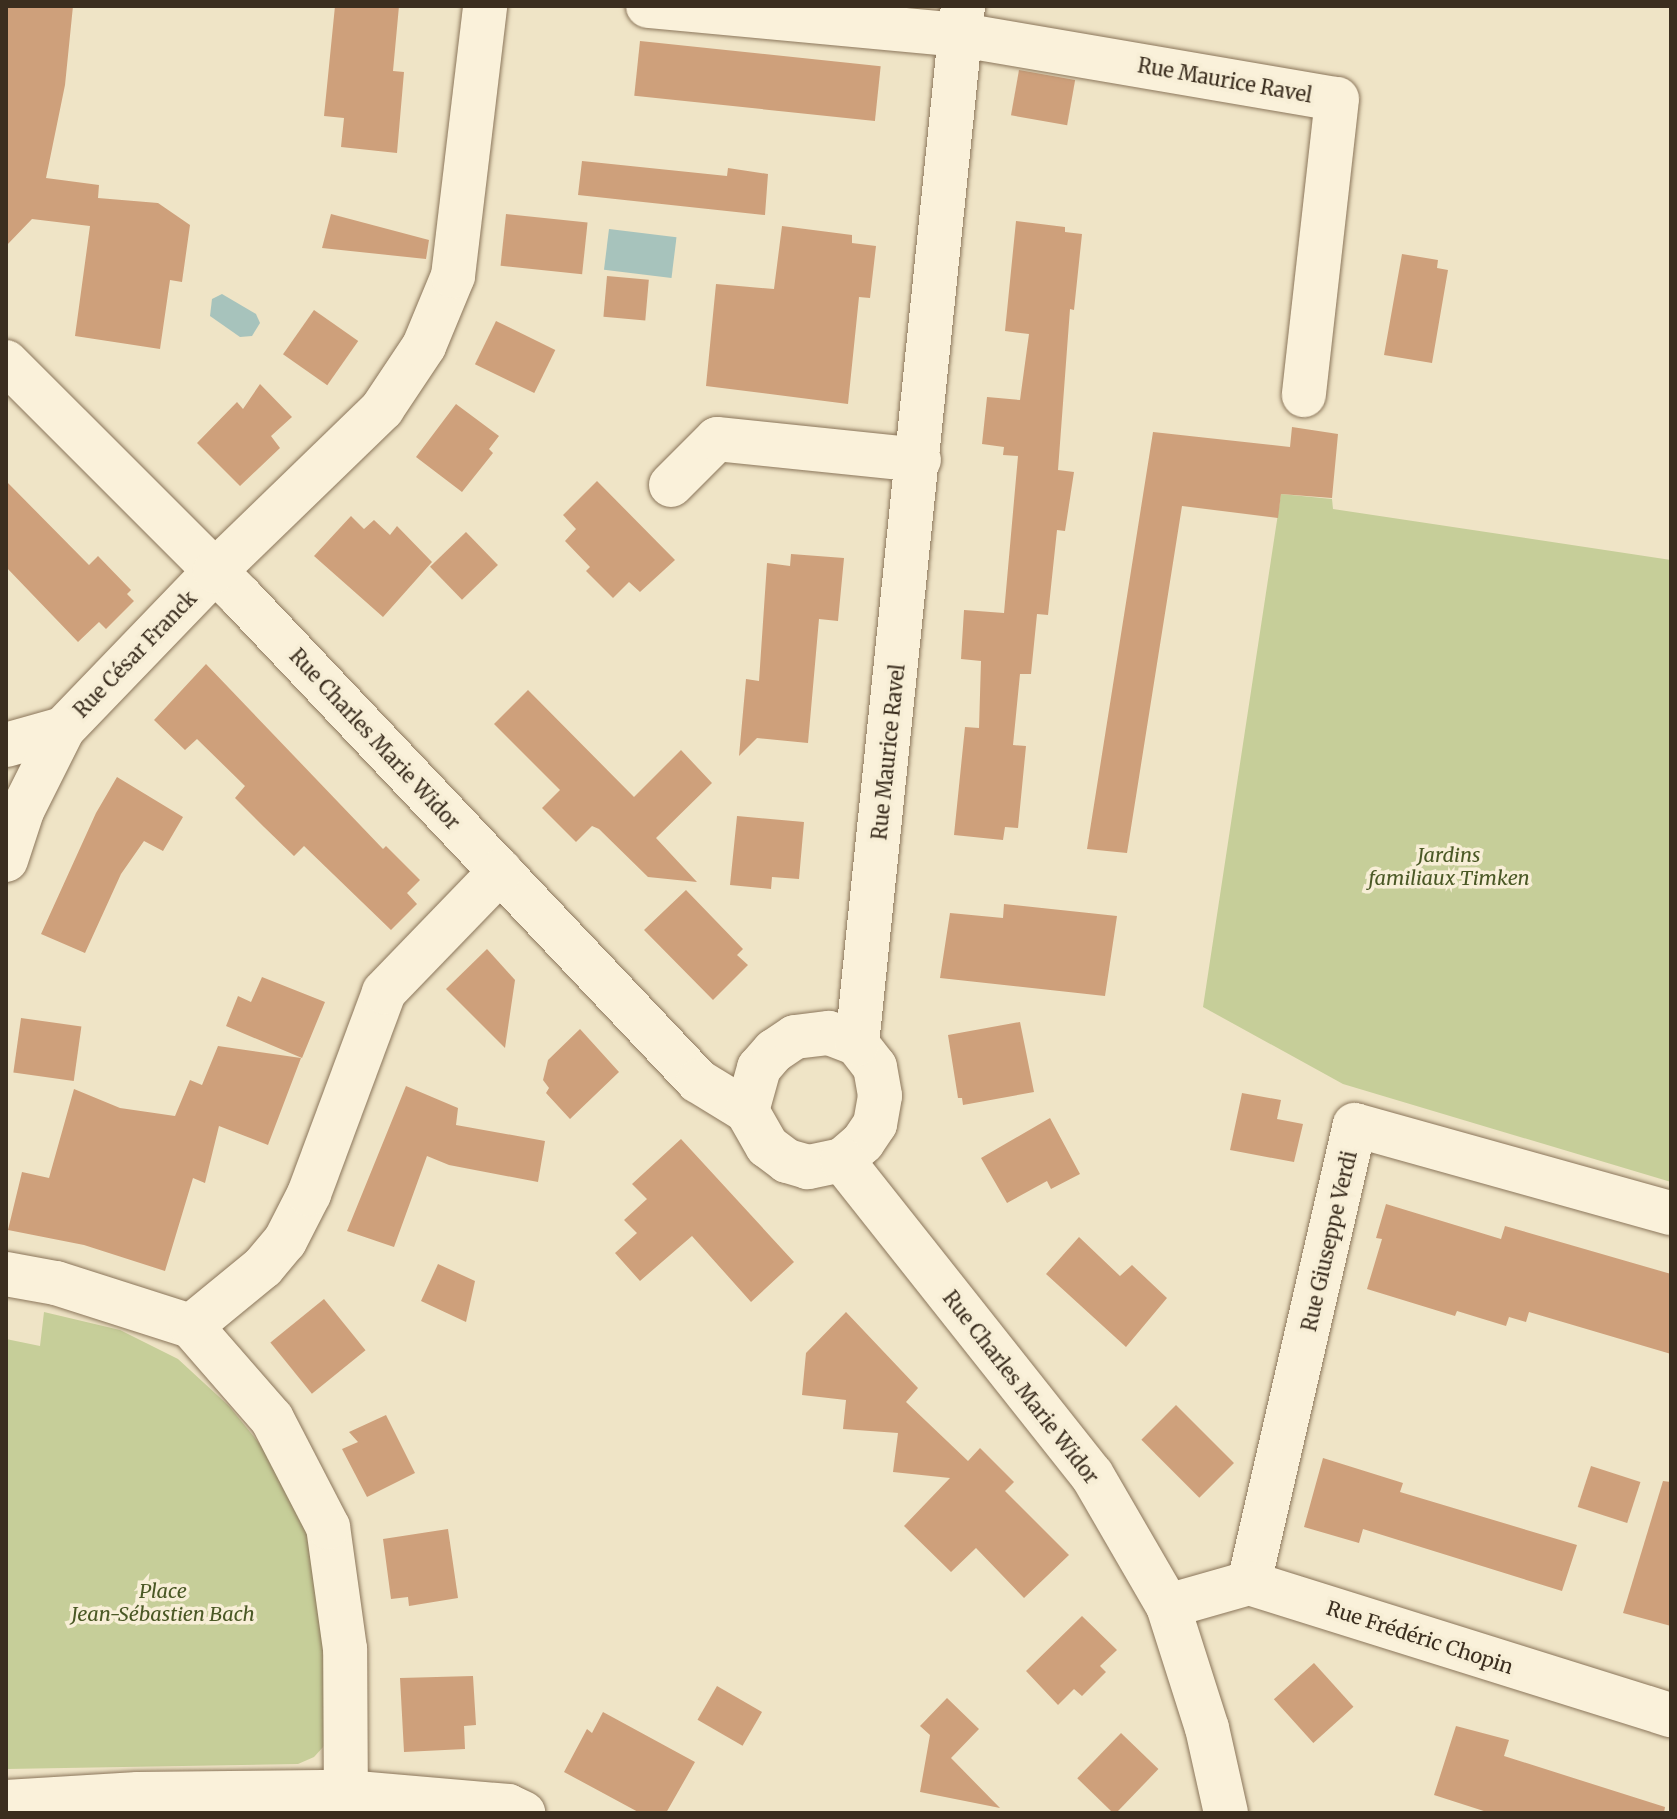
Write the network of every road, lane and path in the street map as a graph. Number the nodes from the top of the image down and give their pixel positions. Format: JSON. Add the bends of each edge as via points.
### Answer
{"nodes":[{"id":1,"x":485,"y":6,"type":"edge"},
{"id":2,"x":648,"y":6,"type":"edge"},
{"id":3,"x":962,"y":21,"type":"edge"},
{"id":4,"x":6,"y":362,"type":"edge"},
{"id":5,"x":1304,"y":395,"type":"dead end"},
{"id":6,"x":919,"y":460,"type":"junction"},
{"id":7,"x":671,"y":485,"type":"dead end"},
{"id":8,"x":215,"y":571,"type":"junction"},
{"id":9,"x":63,"y":729,"type":"junction"},
{"id":10,"x":6,"y":745,"type":"edge"},
{"id":11,"x":6,"y":860,"type":"edge"},
{"id":12,"x":501,"y":871,"type":"junction"},
{"id":13,"x":857,"y":1044,"type":"junction"},
{"id":14,"x":747,"y":1111,"type":"junction"},
{"id":15,"x":842,"y":1160,"type":"junction"},
{"id":16,"x":1671,"y":1213,"type":"edge"},
{"id":17,"x":6,"y":1274,"type":"edge"},
{"id":18,"x":191,"y":1326,"type":"junction"},
{"id":19,"x":1249,"y":1583,"type":"junction"},
{"id":20,"x":1168,"y":1606,"type":"junction"},
{"id":21,"x":1671,"y":1715,"type":"edge"},
{"id":22,"x":6,"y":1802,"type":"edge"},
{"id":23,"x":346,"y":1802,"type":"edge"},
{"id":24,"x":523,"y":1813,"type":"edge"},
{"id":25,"x":1226,"y":1813,"type":"edge"}],
"edges":[{"from":1,"to":8,"type":"street","name":"Rue César Franck","via":[[453,276],[424,346],[382,409]]},
{"from":2,"to":3,"type":"street"},
{"from":3,"to":5,"type":"street","name":"Rue Maurice Ravel","via":[[1337,99]]},
{"from":3,"to":6,"type":"street","name":"Rue Maurice Ravel"},
{"from":4,"to":8,"type":"street","name":"Rue Charles Marie Widor"},
{"from":6,"to":7,"type":"street","via":[[717,439]]},
{"from":6,"to":13,"type":"street","name":"Rue Maurice Ravel"},
{"from":8,"to":9,"type":"street","name":"Rue César Franck"},
{"from":8,"to":12,"type":"street","name":"Rue Charles Marie Widor"},
{"from":9,"to":10,"type":"street","name":"Rue César Franck"},
{"from":9,"to":11,"type":"street","via":[[22,811]]},
{"from":12,"to":14,"type":"street","name":"Rue Charles Marie Widor","via":[[698,1081]]},
{"from":12,"to":18,"type":"street","via":[[384,992],[309,1194],[285,1241],[263,1267]]},
{"from":13,"to":14,"type":"street","via":[[829,1033],[795,1037],[759,1068]]},
{"from":13,"to":15,"type":"street","via":[[875,1067],[880,1096],[875,1124]]},
{"from":14,"to":15,"type":"street","via":[[767,1146],[787,1161],[808,1167]]},
{"from":15,"to":20,"type":"street","name":"Rue Charles Marie Widor","via":[[1092,1475]]},
{"from":16,"to":19,"type":"street","name":"Rue Giuseppe Verdi","via":[[1355,1125]]},
{"from":17,"to":18,"type":"street","via":[[56,1283]]},
{"from":18,"to":23,"type":"street","via":[[272,1419],[328,1527],[345,1649]]},
{"from":19,"to":20,"type":"street"},
{"from":19,"to":21,"type":"street","name":"Rue Frédéric Chopin"},
{"from":20,"to":25,"type":"street","name":"Rue Charles Marie Widor","via":[[1207,1728]]},
{"from":22,"to":23,"type":"street","via":[[138,1794]]},
{"from":23,"to":24,"type":"street","via":[[508,1806]]}]}
